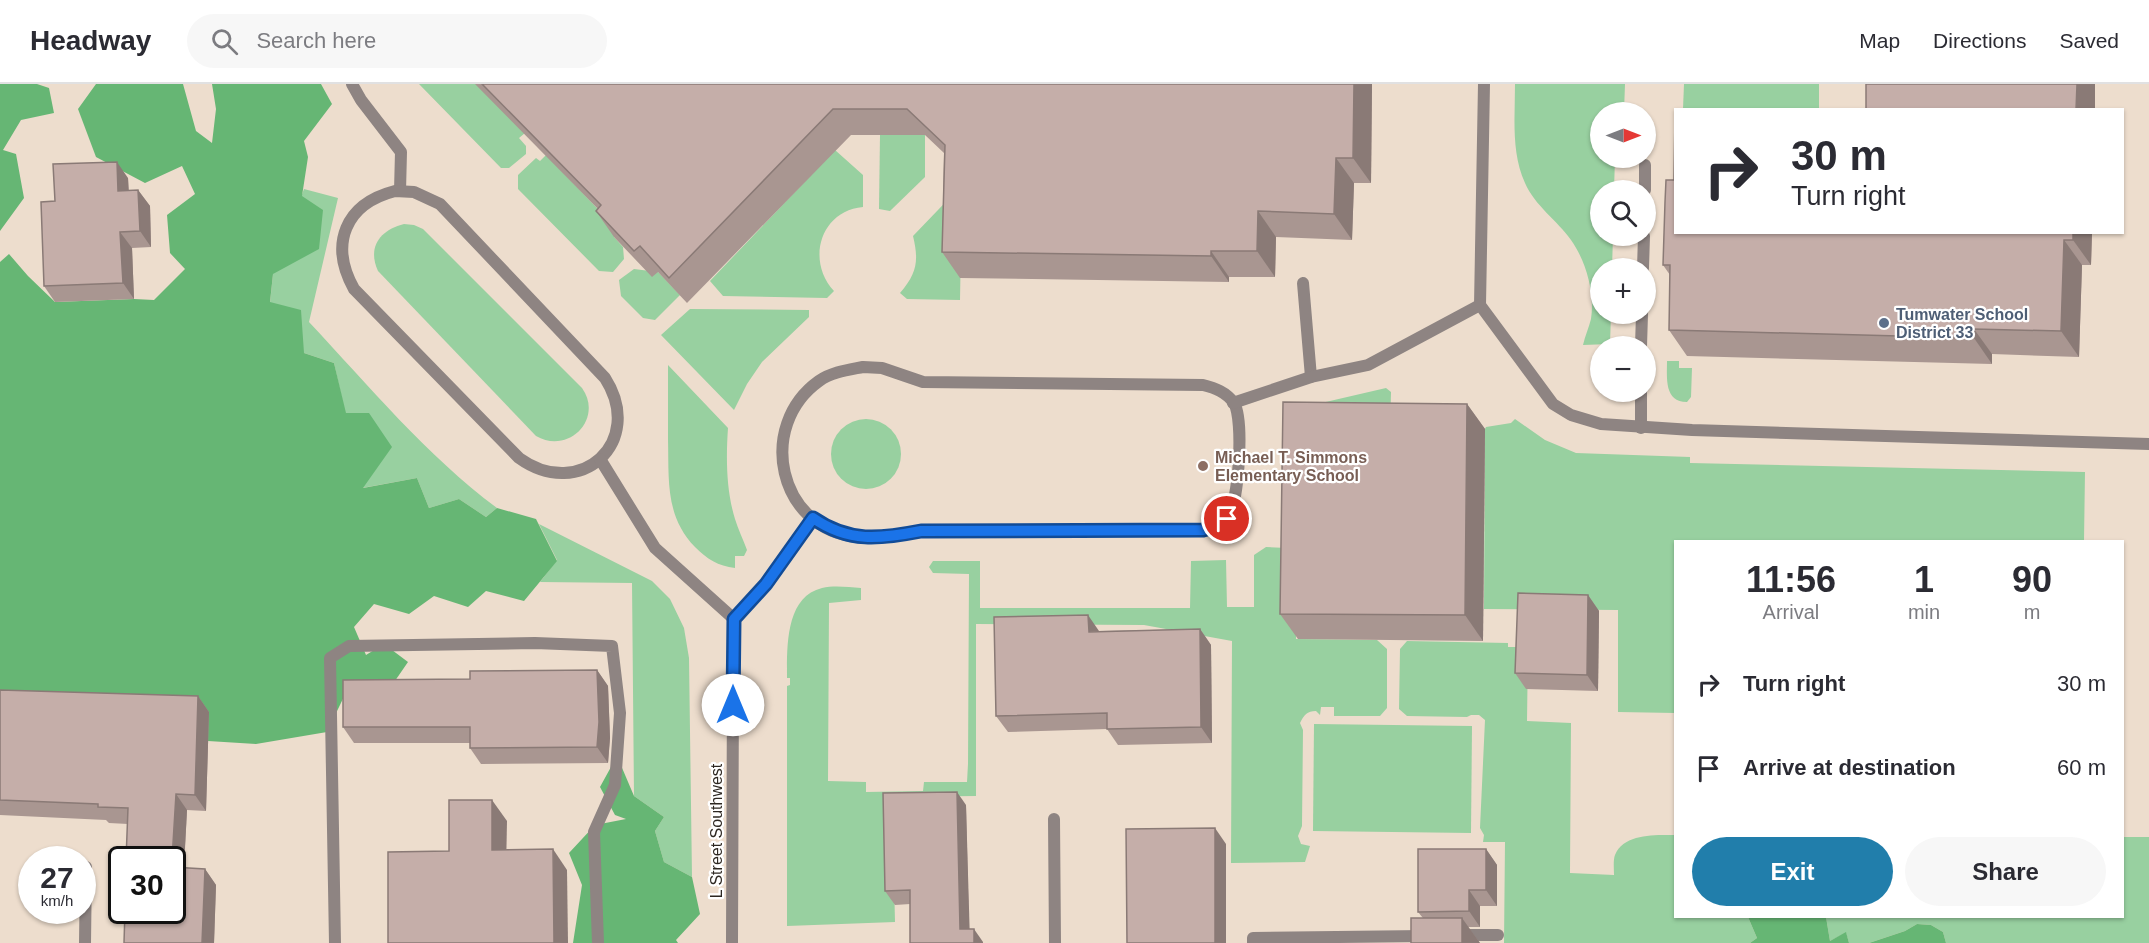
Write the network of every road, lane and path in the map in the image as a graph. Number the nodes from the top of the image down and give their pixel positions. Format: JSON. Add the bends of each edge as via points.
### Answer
{"nodes":[{"id":1,"x":352,"y":84,"type":"edge"},
{"id":2,"x":1484,"y":84,"type":"edge"},
{"id":3,"x":400,"y":191,"type":"junction"},
{"id":4,"x":1303,"y":283,"type":"dead end"},
{"id":5,"x":1480,"y":305,"type":"junction"},
{"id":6,"x":1311,"y":377,"type":"junction"},
{"id":7,"x":1641,"y":402,"type":"edge"},
{"id":8,"x":1233,"y":403,"type":"junction"},
{"id":9,"x":1641,"y":428,"type":"junction"},
{"id":10,"x":2149,"y":444,"type":"edge"},
{"id":11,"x":600,"y":459,"type":"junction"},
{"id":12,"x":813,"y":518,"type":"junction"},
{"id":13,"x":734,"y":619,"type":"junction"},
{"id":14,"x":1054,"y":819,"type":"dead end"},
{"id":15,"x":85,"y":924,"type":"edge"},
{"id":16,"x":1498,"y":935,"type":"dead end"},
{"id":17,"x":85,"y":943,"type":"edge"},
{"id":18,"x":335,"y":943,"type":"edge"},
{"id":19,"x":598,"y":943,"type":"edge"},
{"id":20,"x":732,"y":943,"type":"edge"},
{"id":21,"x":1055,"y":943,"type":"edge"},
{"id":22,"x":1253,"y":943,"type":"edge"}],
"edges":[{"from":1,"to":3,"type":"street","via":[[401,152]]},
{"from":2,"to":5,"type":"street"},
{"from":3,"to":11,"type":"street","via":[[414,192],[440,204],[605,378],[616,398],[618,422],[609,449]]},
{"from":3,"to":11,"type":"street","via":[[367,201],[347,225],[341,255],[354,289],[531,466],[560,474],[577,472]]},
{"from":4,"to":6,"type":"street"},
{"from":5,"to":6,"type":"street","via":[[1368,365]]},
{"from":5,"to":9,"type":"street","via":[[1553,404],[1571,416]]},
{"from":6,"to":8,"type":"street"},
{"from":7,"to":9,"type":"street"},
{"from":8,"to":12,"type":"street","via":[[1238,417],[1236,495],[1227,519],[1203,530],[921,531],[878,538],[828,529]]},
{"from":8,"to":12,"type":"street","via":[[1220,390],[1203,385],[923,382],[882,368],[863,367],[835,373],[808,390],[791,412],[782,443],[784,474],[800,505]]},
{"from":9,"to":10,"type":"street"},
{"from":11,"to":13,"type":"street","via":[[655,548]]},
{"from":12,"to":13,"type":"street","via":[[766,584]]},
{"from":13,"to":20,"type":"street","name":"L Street Southwest"},
{"from":14,"to":21,"type":"street"},
{"from":15,"to":17,"type":"street"},
{"from":16,"to":22,"type":"street","via":[[1253,939]]},
{"from":18,"to":19,"type":"street","via":[[330,658],[350,646],[535,643],[612,646],[620,713],[615,785],[594,832]]}]}
